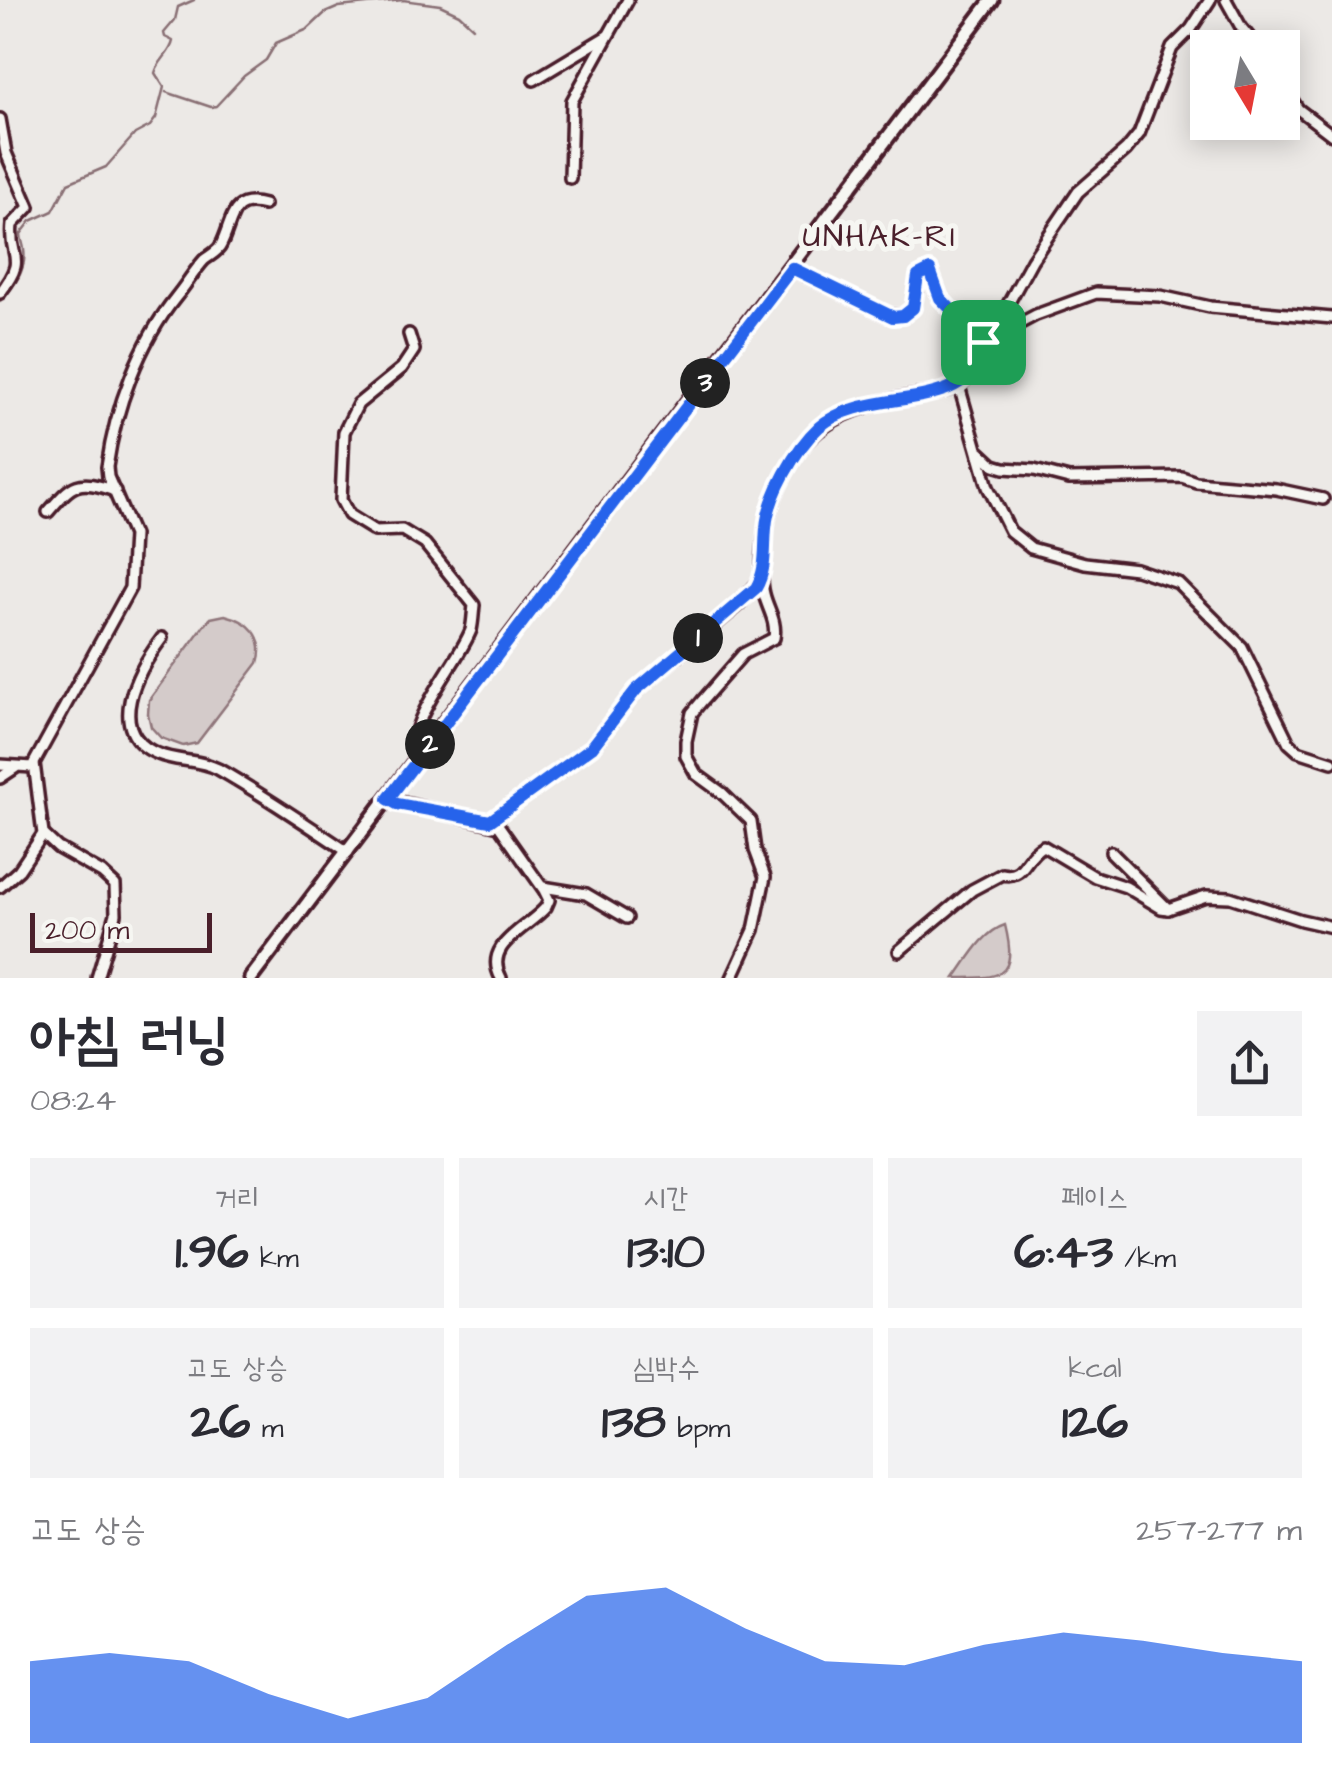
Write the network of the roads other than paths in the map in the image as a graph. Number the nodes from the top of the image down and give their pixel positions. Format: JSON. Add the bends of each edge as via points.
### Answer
{"nodes":[{"id":1,"x":628,"y":0,"type":"edge"},
{"id":2,"x":992,"y":0,"type":"edge"},
{"id":3,"x":1210,"y":0,"type":"edge"},
{"id":4,"x":1226,"y":0,"type":"edge"},
{"id":5,"x":1243,"y":30,"type":"edge"},
{"id":6,"x":610,"y":35,"type":"junction"},
{"id":7,"x":534,"y":80,"type":"dead end"},
{"id":8,"x":1300,"y":111,"type":"edge"},
{"id":9,"x":0,"y":119,"type":"edge"},
{"id":10,"x":1332,"y":135,"type":"edge"},
{"id":11,"x":570,"y":178,"type":"dead end"},
{"id":12,"x":264,"y":205,"type":"dead end"},
{"id":13,"x":792,"y":268,"type":"junction"},
{"id":14,"x":0,"y":293,"type":"edge"},
{"id":15,"x":1332,"y":318,"type":"edge"},
{"id":16,"x":409,"y":334,"type":"dead end"},
{"id":17,"x":983,"y":342,"type":"junction"},
{"id":18,"x":959,"y":386,"type":"junction"},
{"id":19,"x":979,"y":450,"type":"junction"},
{"id":20,"x":116,"y":491,"type":"junction"},
{"id":21,"x":1323,"y":499,"type":"dead end"},
{"id":22,"x":48,"y":512,"type":"dead end"},
{"id":23,"x":762,"y":577,"type":"junction"},
{"id":24,"x":162,"y":638,"type":"dead end"},
{"id":25,"x":416,"y":762,"type":"junction"},
{"id":26,"x":1332,"y":762,"type":"edge"},
{"id":27,"x":0,"y":765,"type":"edge"},
{"id":28,"x":18,"y":766,"type":"junction"},
{"id":29,"x":33,"y":767,"type":"junction"},
{"id":30,"x":0,"y":778,"type":"edge"},
{"id":31,"x":388,"y":799,"type":"junction"},
{"id":32,"x":490,"y":821,"type":"junction"},
{"id":33,"x":43,"y":834,"type":"junction"},
{"id":34,"x":348,"y":852,"type":"junction"},
{"id":35,"x":1110,"y":852,"type":"dead end"},
{"id":36,"x":540,"y":886,"type":"junction"},
{"id":37,"x":0,"y":887,"type":"edge"},
{"id":38,"x":1168,"y":909,"type":"junction"},
{"id":39,"x":627,"y":918,"type":"dead end"},
{"id":40,"x":1332,"y":926,"type":"edge"},
{"id":41,"x":899,"y":951,"type":"dead end"},
{"id":42,"x":97,"y":978,"type":"edge"},
{"id":43,"x":251,"y":978,"type":"edge"},
{"id":44,"x":502,"y":978,"type":"edge"},
{"id":45,"x":732,"y":978,"type":"edge"}],
"edges":[{"from":1,"to":6,"type":"street"},
{"from":2,"to":13,"type":"main road"},
{"from":3,"to":17,"type":"street","via":[[1172,48],[1140,134],[1078,192]]},
{"from":4,"to":5,"type":"street"},
{"from":6,"to":7,"type":"street"},
{"from":6,"to":11,"type":"street","via":[[572,101]]},
{"from":8,"to":10,"type":"street"},
{"from":9,"to":14,"type":"street","via":[[6,153],[29,206],[12,226],[16,265]]},
{"from":12,"to":20,"type":"street","via":[[242,204],[220,247],[151,334],[108,460]]},
{"from":13,"to":17,"type":"street","via":[[893,317],[913,308],[918,276],[930,270],[940,298]]},
{"from":13,"to":25,"type":"main road"},
{"from":15,"to":17,"type":"street","via":[[1096,293]]},
{"from":16,"to":25,"type":"street","via":[[414,350],[358,404],[344,432],[341,500],[348,514],[375,531],[402,530],[424,544],[474,605],[471,628],[416,730]]},
{"from":17,"to":18,"type":"street"},
{"from":18,"to":19,"type":"street"},
{"from":18,"to":23,"type":"street","via":[[858,406],[818,428],[783,476],[771,507]]},
{"from":19,"to":21,"type":"street","via":[[1004,468],[1070,480],[1182,477]]},
{"from":19,"to":26,"type":"street","via":[[998,513],[1024,544],[1178,583],[1242,647],[1289,744]]},
{"from":20,"to":22,"type":"street","via":[[78,484]]},
{"from":20,"to":29,"type":"street","via":[[134,540],[130,588]]},
{"from":23,"to":32,"type":"street","via":[[636,690],[592,747]]},
{"from":23,"to":45,"type":"street","via":[[774,638],[743,654],[696,707],[685,749],[696,774],[751,821],[765,877],[754,930]]},
{"from":24,"to":34,"type":"street","via":[[131,690],[127,711],[144,747],[212,766]]},
{"from":25,"to":31,"type":"main road"},
{"from":27,"to":28,"type":"street"},
{"from":28,"to":29,"type":"street"},
{"from":28,"to":30,"type":"street"},
{"from":29,"to":33,"type":"street"},
{"from":31,"to":32,"type":"street"},
{"from":31,"to":34,"type":"main road"},
{"from":32,"to":36,"type":"street"},
{"from":33,"to":37,"type":"street"},
{"from":33,"to":42,"type":"street","via":[[115,886],[116,914]]},
{"from":34,"to":43,"type":"main road"},
{"from":35,"to":38,"type":"street"},
{"from":36,"to":39,"type":"street","via":[[586,894]]},
{"from":36,"to":44,"type":"street","via":[[549,900],[498,953]]},
{"from":38,"to":40,"type":"street","via":[[1206,896],[1230,897]]},
{"from":38,"to":41,"type":"street","via":[[1044,846],[1017,875],[1002,874],[972,890]]}]}
